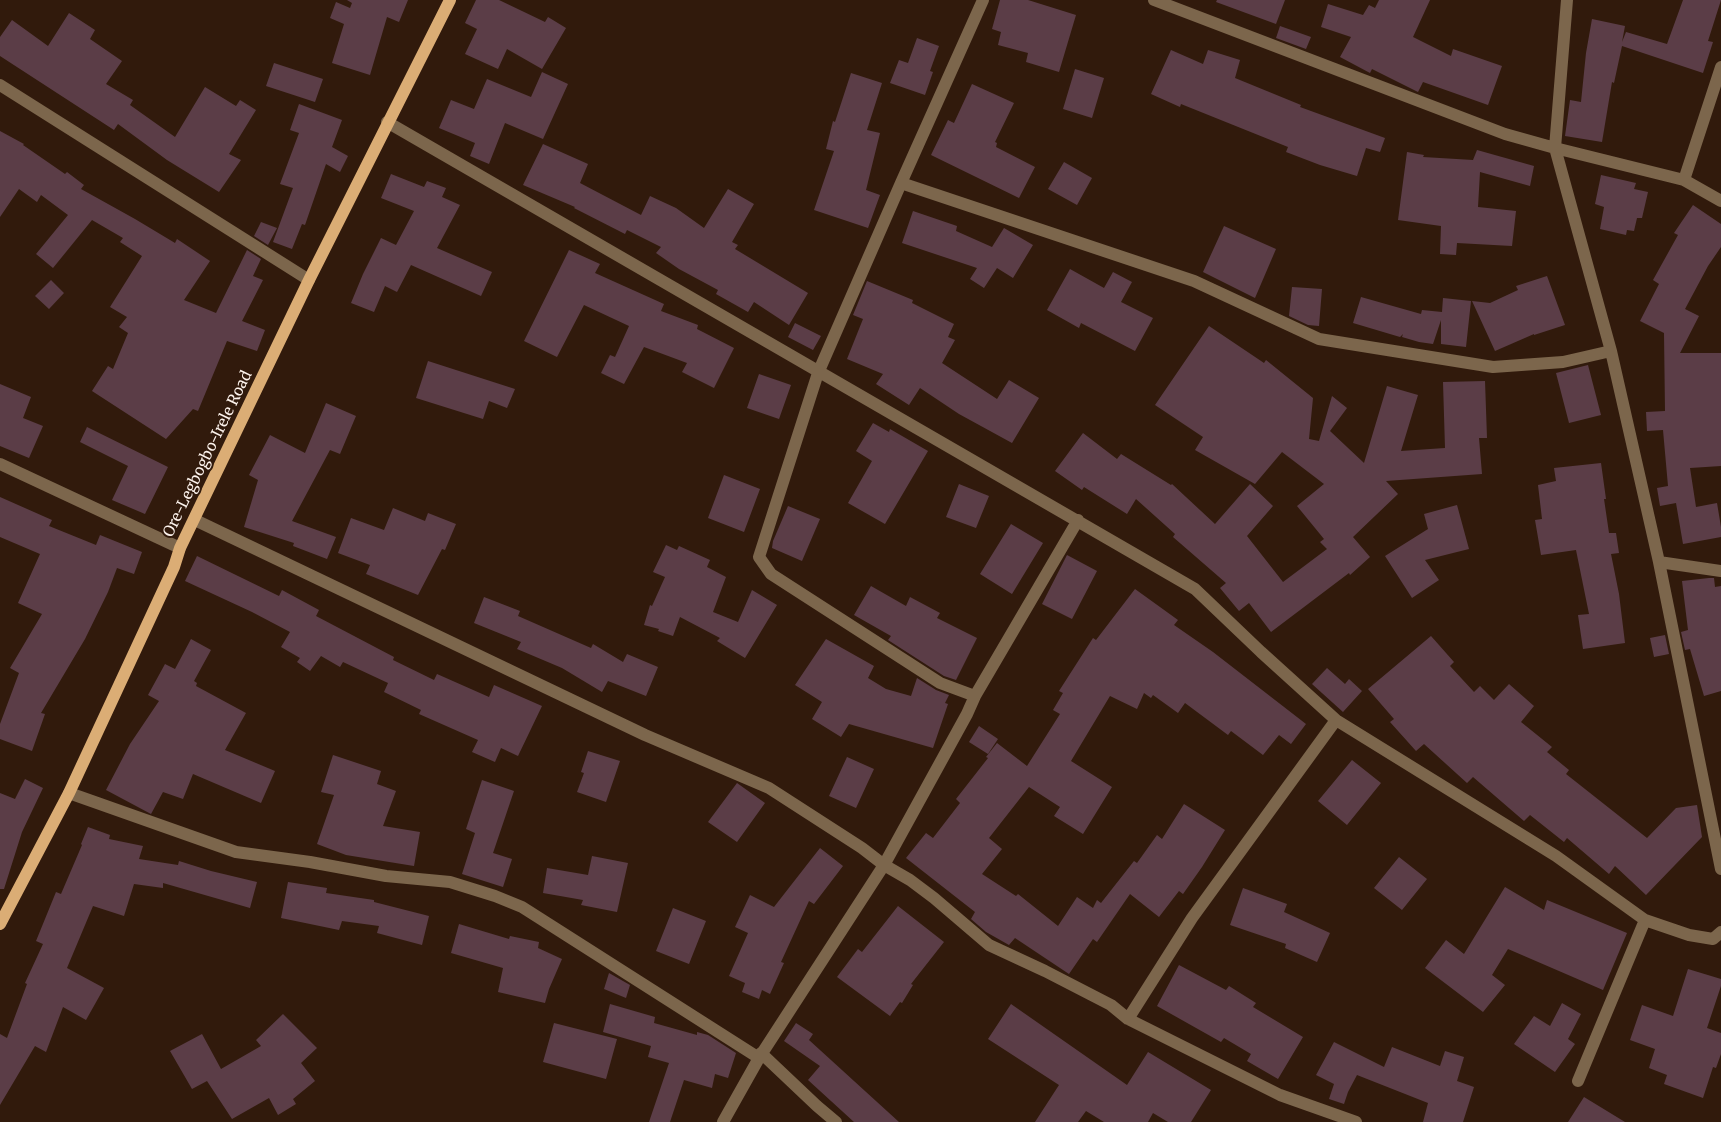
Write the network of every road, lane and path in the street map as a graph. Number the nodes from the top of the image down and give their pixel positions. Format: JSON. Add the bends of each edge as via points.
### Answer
{"nodes":[{"id":1,"x":450,"y":0,"type":"edge"},
{"id":2,"x":982,"y":0,"type":"edge"},
{"id":3,"x":1154,"y":0,"type":"edge"},
{"id":4,"x":1567,"y":0,"type":"edge"},
{"id":5,"x":1721,"y":67,"type":"edge"},
{"id":6,"x":0,"y":85,"type":"edge"},
{"id":7,"x":387,"y":122,"type":"junction"},
{"id":8,"x":1555,"y":148,"type":"junction"},
{"id":9,"x":1684,"y":180,"type":"junction"},
{"id":10,"x":901,"y":182,"type":"junction"},
{"id":11,"x":1721,"y":201,"type":"edge"},
{"id":12,"x":309,"y":280,"type":"junction"},
{"id":13,"x":1611,"y":351,"type":"junction"},
{"id":14,"x":818,"y":373,"type":"junction"},
{"id":15,"x":0,"y":464,"type":"edge"},
{"id":16,"x":195,"y":520,"type":"junction"},
{"id":17,"x":1078,"y":520,"type":"junction"},
{"id":18,"x":180,"y":548,"type":"junction"},
{"id":19,"x":1659,"y":562,"type":"junction"},
{"id":20,"x":1721,"y":571,"type":"edge"},
{"id":21,"x":975,"y":696,"type":"junction"},
{"id":22,"x":1336,"y":720,"type":"junction"},
{"id":23,"x":70,"y":793,"type":"junction"},
{"id":24,"x":884,"y":865,"type":"junction"},
{"id":25,"x":1721,"y":869,"type":"edge"},
{"id":26,"x":3,"y":907,"type":"edge"},
{"id":27,"x":1645,"y":920,"type":"junction"},
{"id":28,"x":0,"y":924,"type":"edge"},
{"id":29,"x":1721,"y":932,"type":"edge"},
{"id":30,"x":1128,"y":1019,"type":"junction"},
{"id":31,"x":760,"y":1056,"type":"junction"},
{"id":32,"x":1578,"y":1081,"type":"dead end"},
{"id":33,"x":723,"y":1122,"type":"edge"},
{"id":34,"x":836,"y":1122,"type":"edge"},
{"id":35,"x":1356,"y":1122,"type":"edge"}],
"edges":[{"from":1,"to":7,"type":"main road","name":"Ore-Legbogbo-Irele Road"},
{"from":2,"to":10,"type":"street"},
{"from":3,"to":8,"type":"street","via":[[1505,134]]},
{"from":4,"to":8,"type":"street"},
{"from":5,"to":9,"type":"street"},
{"from":6,"to":12,"type":"street"},
{"from":7,"to":12,"type":"main road","name":"Ore-Legbogbo-Irele Road"},
{"from":7,"to":14,"type":"street"},
{"from":8,"to":9,"type":"street"},
{"from":8,"to":13,"type":"street"},
{"from":9,"to":11,"type":"street"},
{"from":10,"to":13,"type":"street","via":[[1194,280],[1319,339],[1493,367],[1563,362]]},
{"from":10,"to":14,"type":"street"},
{"from":12,"to":16,"type":"main road","name":"Ore-Legbogbo-Irele Road"},
{"from":13,"to":19,"type":"street"},
{"from":14,"to":17,"type":"street"},
{"from":14,"to":21,"type":"street","via":[[759,557],[771,574],[932,678]]},
{"from":15,"to":18,"type":"street"},
{"from":16,"to":18,"type":"main road","name":"Ore-Legbogbo-Irele Road"},
{"from":16,"to":24,"type":"street","via":[[644,735],[769,788]]},
{"from":17,"to":21,"type":"street"},
{"from":17,"to":22,"type":"street","via":[[1196,589]]},
{"from":18,"to":23,"type":"main road","name":"Ore-Legbogbo-Irele Road"},
{"from":19,"to":20,"type":"street"},
{"from":19,"to":25,"type":"street"},
{"from":21,"to":24,"type":"street"},
{"from":22,"to":27,"type":"street","via":[[1556,856]]},
{"from":22,"to":30,"type":"street","via":[[1192,918]]},
{"from":23,"to":26,"type":"main road","name":"Ore-Legbogbo-Irele Road"},
{"from":23,"to":31,"type":"street","via":[[236,852],[386,876],[450,882],[496,896],[522,907]]},
{"from":24,"to":30,"type":"street","via":[[934,898],[989,945],[1111,1005]]},
{"from":24,"to":31,"type":"street"},
{"from":26,"to":28,"type":"main road","name":"Ore-Legbogbo-Irele Road"},
{"from":27,"to":29,"type":"street","via":[[1712,939]]},
{"from":27,"to":32,"type":"street"},
{"from":30,"to":35,"type":"street","via":[[1280,1095]]},
{"from":31,"to":33,"type":"street"},
{"from":31,"to":34,"type":"street"}]}
